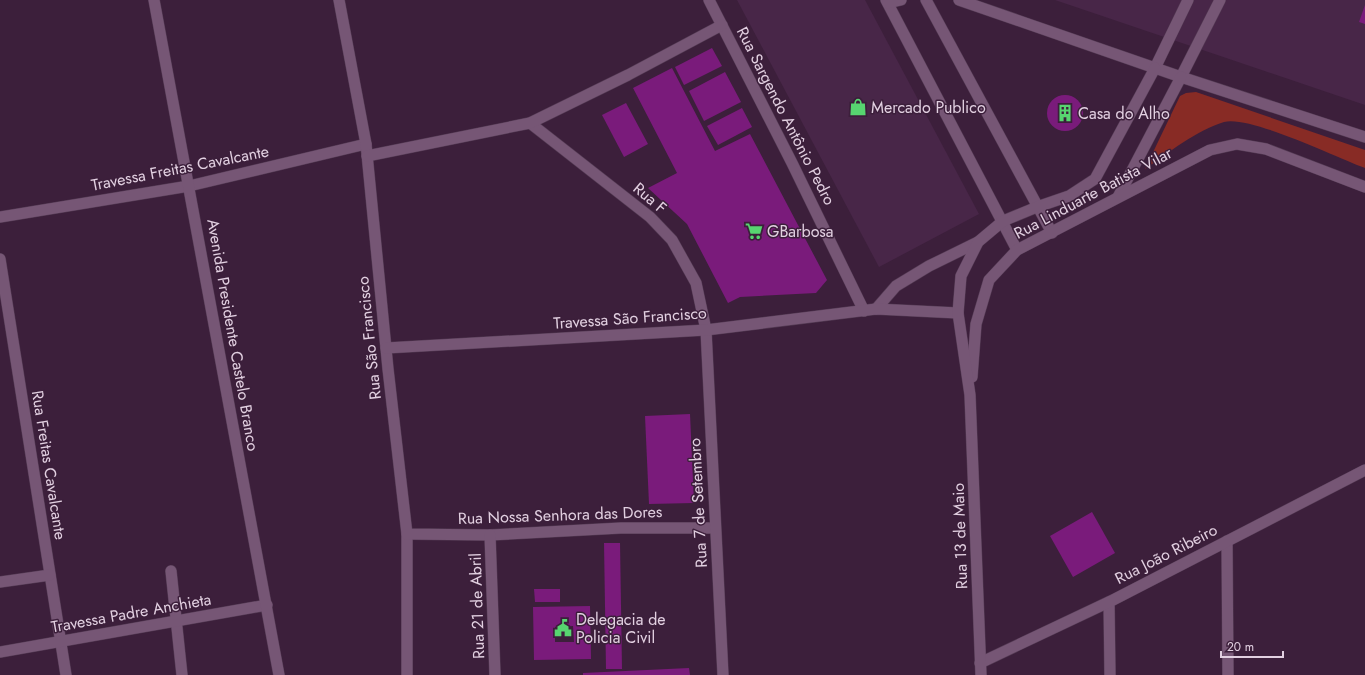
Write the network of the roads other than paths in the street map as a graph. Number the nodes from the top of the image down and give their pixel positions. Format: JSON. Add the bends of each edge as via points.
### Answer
{"nodes":[{"id":1,"x":154,"y":0,"type":"edge"},
{"id":2,"x":339,"y":0,"type":"edge"},
{"id":3,"x":709,"y":0,"type":"edge"},
{"id":4,"x":901,"y":0,"type":"edge"},
{"id":5,"x":926,"y":0,"type":"edge"},
{"id":6,"x":959,"y":0,"type":"edge"},
{"id":7,"x":1188,"y":0,"type":"edge"},
{"id":8,"x":1220,"y":0,"type":"edge"},
{"id":9,"x":887,"y":1,"type":"edge"},
{"id":10,"x":722,"y":25,"type":"junction"},
{"id":11,"x":1155,"y":68,"type":"junction"},
{"id":12,"x":1180,"y":76,"type":"junction"},
{"id":13,"x":530,"y":123,"type":"junction"},
{"id":14,"x":1365,"y":137,"type":"edge"},
{"id":15,"x":366,"y":144,"type":"junction"},
{"id":16,"x":367,"y":156,"type":"junction"},
{"id":17,"x":189,"y":186,"type":"junction"},
{"id":18,"x":1365,"y":187,"type":"edge"},
{"id":19,"x":1118,"y":197,"type":"junction"},
{"id":20,"x":1037,"y":207,"type":"junction"},
{"id":21,"x":0,"y":217,"type":"edge"},
{"id":22,"x":1003,"y":221,"type":"junction"},
{"id":23,"x":1052,"y":233,"type":"junction"},
{"id":24,"x":978,"y":242,"type":"junction"},
{"id":25,"x":1017,"y":250,"type":"junction"},
{"id":26,"x":0,"y":259,"type":"edge"},
{"id":27,"x":876,"y":309,"type":"junction"},
{"id":28,"x":864,"y":311,"type":"junction"},
{"id":29,"x":958,"y":313,"type":"junction"},
{"id":30,"x":706,"y":330,"type":"junction"},
{"id":31,"x":386,"y":348,"type":"junction"},
{"id":32,"x":970,"y":395,"type":"junction"},
{"id":33,"x":1365,"y":470,"type":"edge"},
{"id":34,"x":715,"y":528,"type":"junction"},
{"id":35,"x":407,"y":534,"type":"junction"},
{"id":36,"x":490,"y":535,"type":"junction"},
{"id":37,"x":1227,"y":541,"type":"junction"},
{"id":38,"x":172,"y":571,"type":"dead end"},
{"id":39,"x":50,"y":575,"type":"junction"},
{"id":40,"x":0,"y":582,"type":"edge"},
{"id":41,"x":1109,"y":602,"type":"junction"},
{"id":42,"x":266,"y":605,"type":"junction"},
{"id":43,"x":177,"y":621,"type":"junction"},
{"id":44,"x":61,"y":641,"type":"junction"},
{"id":45,"x":0,"y":652,"type":"edge"},
{"id":46,"x":980,"y":663,"type":"junction"},
{"id":47,"x":66,"y":675,"type":"edge"},
{"id":48,"x":182,"y":675,"type":"edge"},
{"id":49,"x":279,"y":675,"type":"edge"},
{"id":50,"x":406,"y":675,"type":"edge"},
{"id":51,"x":496,"y":675,"type":"edge"},
{"id":52,"x":723,"y":675,"type":"edge"},
{"id":53,"x":981,"y":675,"type":"edge"},
{"id":54,"x":1110,"y":675,"type":"edge"},
{"id":55,"x":1228,"y":675,"type":"edge"}],
"edges":[{"from":1,"to":17,"type":"street","name":"Avenida Presidente Castelo Branco"},
{"from":2,"to":15,"type":"street","name":"Rua São Francisco"},
{"from":3,"to":10,"type":"street","name":"Rua Sargendo Antônio Pedro"},
{"from":4,"to":9,"type":"street"},
{"from":5,"to":20,"type":"street"},
{"from":6,"to":11,"type":"street"},
{"from":7,"to":11,"type":"street","name":"Rua Linduarte Batista Vilar"},
{"from":8,"to":12,"type":"street"},
{"from":9,"to":22,"type":"street"},
{"from":10,"to":13,"type":"street"},
{"from":10,"to":28,"type":"street","name":"Rua Sargendo Antônio Pedro"},
{"from":11,"to":12,"type":"street"},
{"from":11,"to":20,"type":"street","name":"Rua Linduarte Batista Vilar","via":[[1095,179],[1069,196]]},
{"from":12,"to":14,"type":"street"},
{"from":12,"to":19,"type":"street"},
{"from":13,"to":16,"type":"street"},
{"from":13,"to":30,"type":"street","name":"Rua F","via":[[650,217],[672,240],[696,283]]},
{"from":15,"to":16,"type":"street","name":"Rua São Francisco"},
{"from":15,"to":17,"type":"street","name":"Travessa Freitas Cavalcante"},
{"from":16,"to":31,"type":"street","name":"Rua São Francisco"},
{"from":17,"to":21,"type":"street","name":"Travessa Freitas Cavalcante"},
{"from":17,"to":42,"type":"street","name":"Avenida Presidente Castelo Branco"},
{"from":18,"to":19,"type":"street","name":"Rua Linduarte Batista Vilar","via":[[1266,149],[1237,144],[1210,150]]},
{"from":19,"to":23,"type":"street","name":"Rua Linduarte Batista Vilar"},
{"from":20,"to":22,"type":"street","name":"Rua Linduarte Batista Vilar"},
{"from":20,"to":23,"type":"street"},
{"from":22,"to":24,"type":"street","name":"Rua Linduarte Batista Vilar"},
{"from":22,"to":25,"type":"street"},
{"from":23,"to":25,"type":"street","name":"Rua Linduarte Batista Vilar"},
{"from":24,"to":27,"type":"street","via":[[929,266],[896,286]]},
{"from":24,"to":29,"type":"street","name":"Rua Linduarte Batista Vilar","via":[[961,276]]},
{"from":25,"to":32,"type":"street","name":"Rua Linduarte Batista Vilar","via":[[990,280],[976,324]]},
{"from":26,"to":39,"type":"street","name":"Rua Freitas Cavalcante"},
{"from":27,"to":28,"type":"street","name":"Travessa São Francisco"},
{"from":27,"to":29,"type":"street","name":"Travessa São Francisco"},
{"from":28,"to":30,"type":"street","name":"Travessa São Francisco"},
{"from":29,"to":32,"type":"street","name":"Rua Linduarte Batista Vilar"},
{"from":30,"to":31,"type":"street","name":"Travessa São Francisco"},
{"from":30,"to":34,"type":"street","name":"Rua 7 de Setembro"},
{"from":31,"to":35,"type":"street","name":"Rua São Francisco"},
{"from":32,"to":46,"type":"street","name":"Rua 13 de Maio"},
{"from":33,"to":37,"type":"street","name":"Rua João Ribeiro"},
{"from":34,"to":36,"type":"street","name":"Rua Nossa Senhora das Dores","via":[[621,528]]},
{"from":34,"to":52,"type":"street","name":"Rua 7 de Setembro"},
{"from":35,"to":36,"type":"street","name":"Rua Nossa Senhora das Dores"},
{"from":35,"to":50,"type":"street","name":"Rua São Francisco"},
{"from":36,"to":51,"type":"street","name":"Rua 21 de Abril"},
{"from":37,"to":41,"type":"street","name":"Rua João Ribeiro"},
{"from":37,"to":55,"type":"street"},
{"from":38,"to":43,"type":"street"},
{"from":39,"to":40,"type":"street"},
{"from":39,"to":44,"type":"street","name":"Rua Freitas Cavalcante"},
{"from":41,"to":46,"type":"street","name":"Rua João Ribeiro"},
{"from":41,"to":54,"type":"street"},
{"from":42,"to":43,"type":"street","name":"Travessa Padre Anchieta"},
{"from":42,"to":49,"type":"street","name":"Avenida Presidente Castelo Branco"},
{"from":43,"to":44,"type":"street","name":"Travessa Padre Anchieta"},
{"from":43,"to":48,"type":"street"},
{"from":44,"to":45,"type":"street","name":"Travessa Padre Anchieta"},
{"from":44,"to":47,"type":"street","name":"Rua Freitas Cavalcante"},
{"from":46,"to":53,"type":"street","name":"Rua 13 de Maio"}]}
